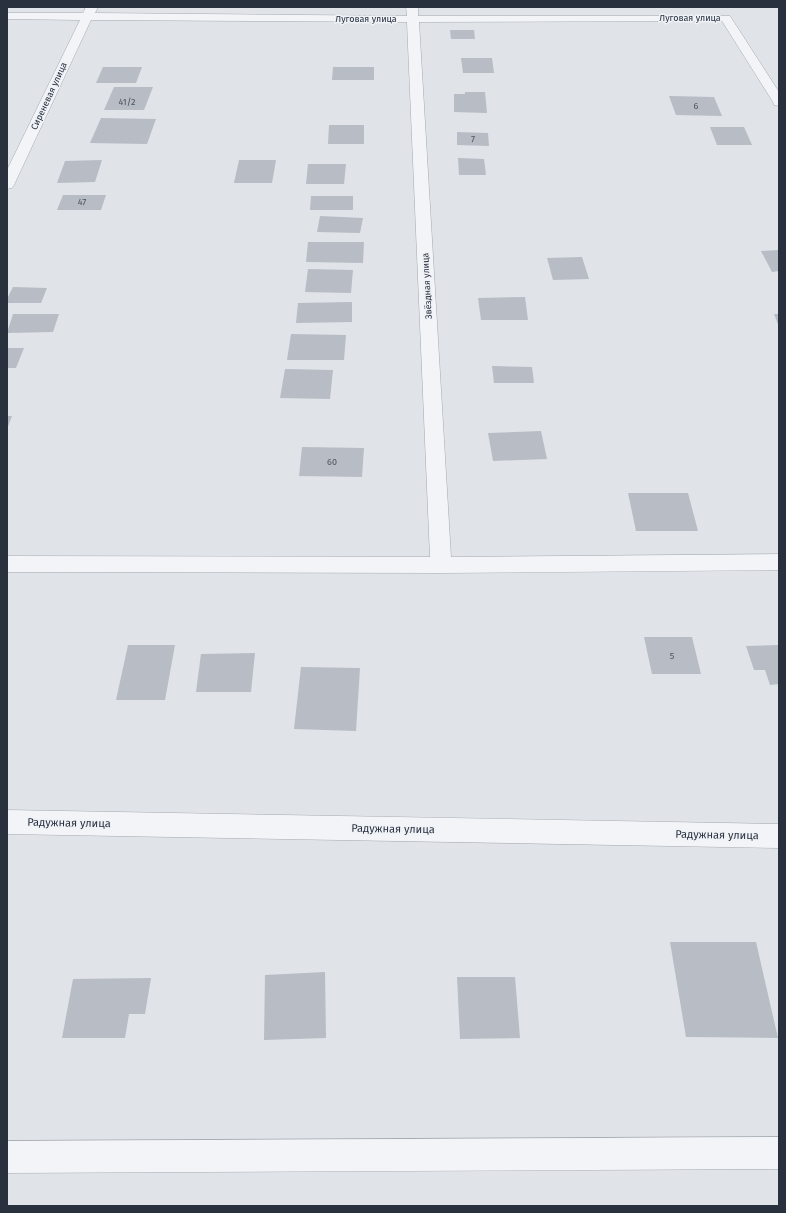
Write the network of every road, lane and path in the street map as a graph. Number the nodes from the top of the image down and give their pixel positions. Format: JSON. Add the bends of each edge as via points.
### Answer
{"nodes":[{"id":1,"x":89,"y":12,"type":"edge"},
{"id":2,"x":412,"y":13,"type":"edge"},
{"id":3,"x":7,"y":16,"type":"edge"},
{"id":4,"x":779,"y":102,"type":"edge"},
{"id":5,"x":7,"y":184,"type":"edge"},
{"id":6,"x":779,"y":562,"type":"edge"},
{"id":7,"x":7,"y":564,"type":"edge"},
{"id":8,"x":442,"y":565,"type":"junction"},
{"id":9,"x":7,"y":822,"type":"edge"},
{"id":10,"x":779,"y":836,"type":"edge"},
{"id":11,"x":779,"y":1153,"type":"edge"},
{"id":12,"x":7,"y":1157,"type":"edge"}],
"edges":[{"from":1,"to":2,"type":"street","name":"Луговая улица"},
{"from":1,"to":3,"type":"street","name":"Луговая улица"},
{"from":1,"to":5,"type":"street","name":"Сиреневая улица"},
{"from":2,"to":4,"type":"street","name":"Луговая улица","via":[[726,18]]},
{"from":2,"to":8,"type":"street","name":"Звёздная улица"},
{"from":6,"to":8,"type":"street"},
{"from":7,"to":8,"type":"street"},
{"from":9,"to":10,"type":"street","name":"Радужная улица"},
{"from":11,"to":12,"type":"street"}]}
